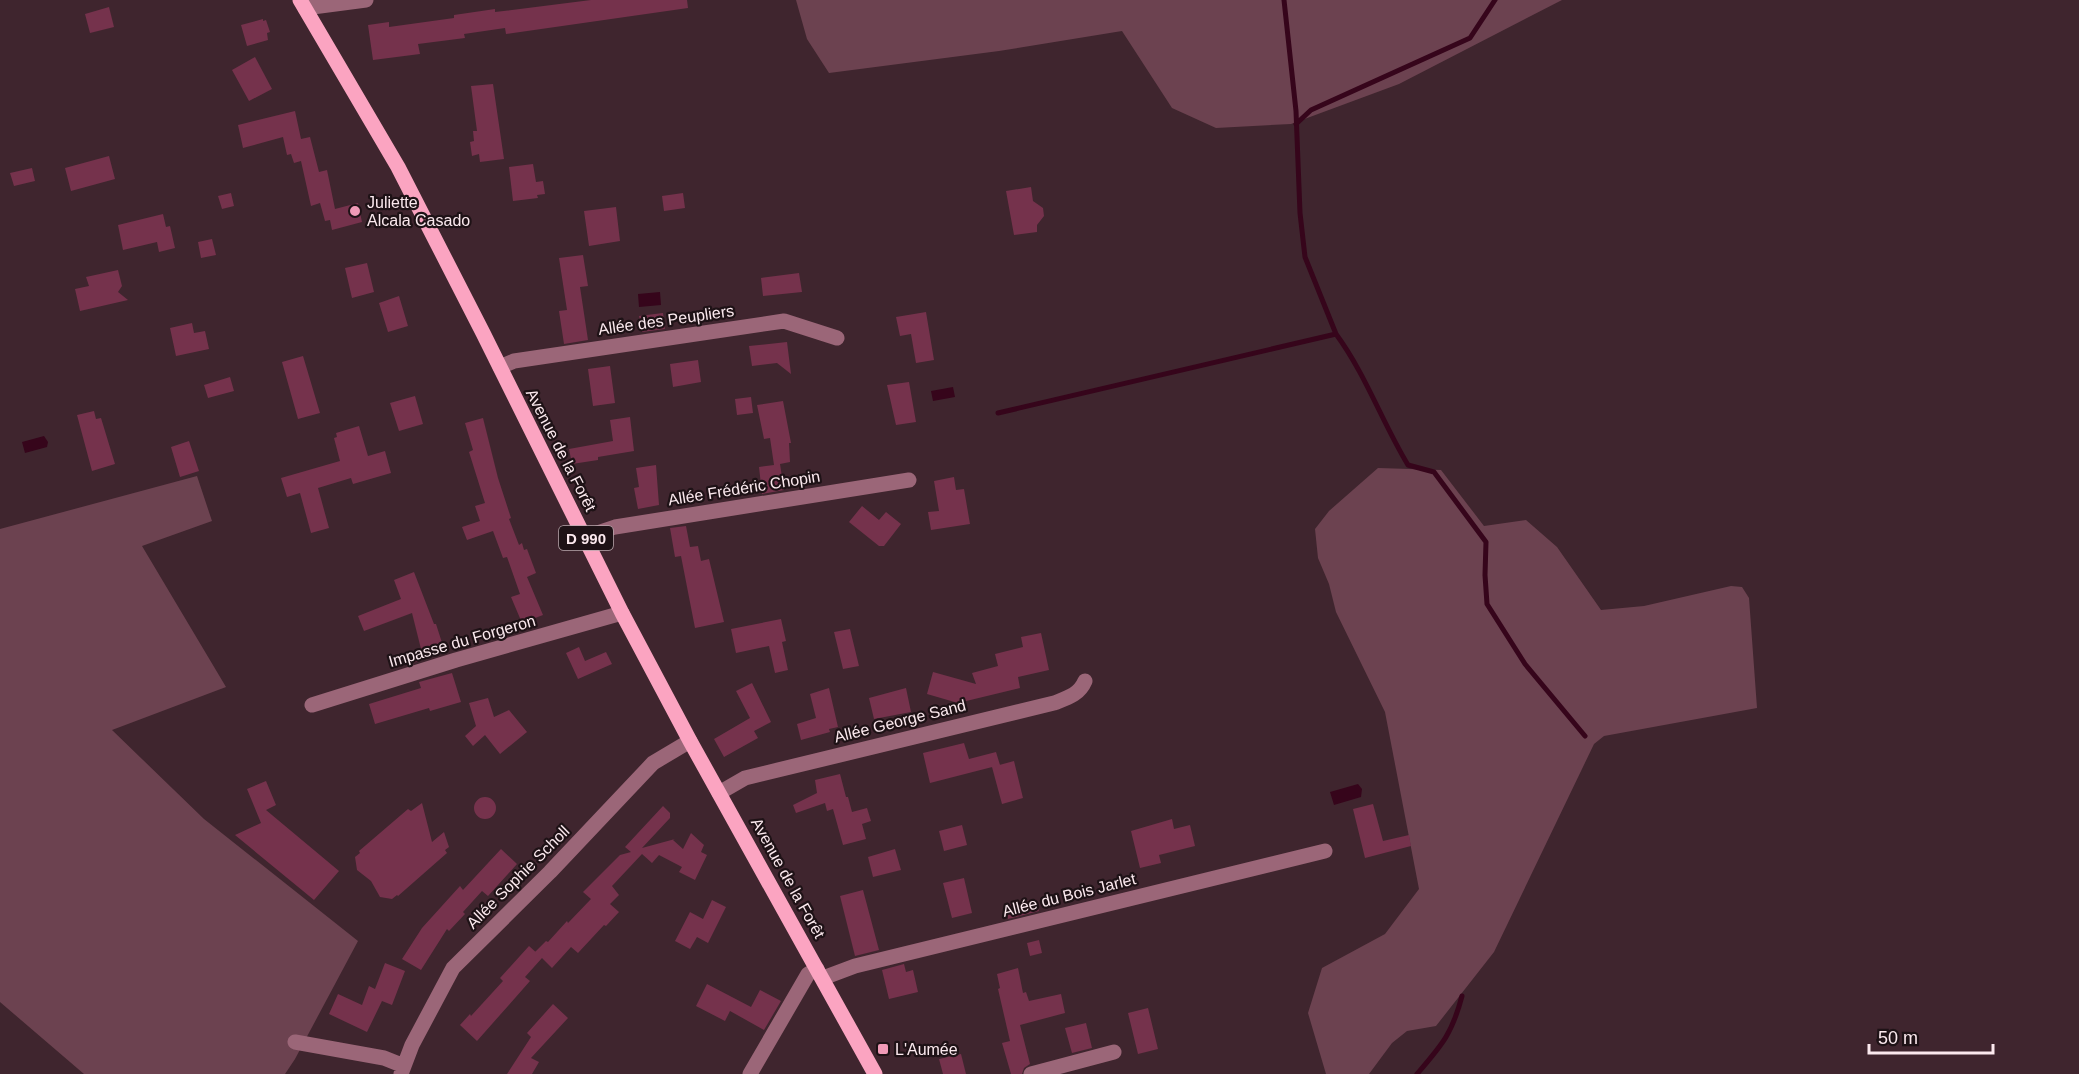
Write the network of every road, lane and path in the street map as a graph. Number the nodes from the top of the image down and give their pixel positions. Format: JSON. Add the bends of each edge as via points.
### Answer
{"nodes":[{"id":1,"x":366,"y":0,"type":"edge"},
{"id":2,"x":302,"y":4,"type":"edge"},
{"id":3,"x":837,"y":338,"type":"dead end"},
{"id":4,"x":500,"y":367,"type":"junction"},
{"id":5,"x":909,"y":480,"type":"dead end"},
{"id":6,"x":585,"y":537,"type":"junction"},
{"id":7,"x":622,"y":613,"type":"junction"},
{"id":8,"x":1085,"y":681,"type":"dead end"},
{"id":9,"x":312,"y":705,"type":"dead end"},
{"id":10,"x":690,"y":741,"type":"junction"},
{"id":11,"x":719,"y":793,"type":"junction"},
{"id":12,"x":1325,"y":851,"type":"dead end"},
{"id":13,"x":820,"y":974,"type":"junction"},
{"id":14,"x":295,"y":1042,"type":"dead end"},
{"id":15,"x":1114,"y":1052,"type":"dead end"},
{"id":16,"x":402,"y":1070,"type":"edge"},
{"id":17,"x":750,"y":1074,"type":"edge"},
{"id":18,"x":875,"y":1074,"type":"edge"},
{"id":19,"x":1031,"y":1074,"type":"edge"}],
"edges":[{"from":1,"to":2,"type":"street"},
{"from":2,"to":4,"type":"main road","name":"Avenue de la Forêt","number":"D 990","via":[[398,167]]},
{"from":3,"to":4,"type":"street","name":"Allée des Peupliers","via":[[784,321],[514,361]]},
{"from":4,"to":6,"type":"main road","name":"Avenue de la Forêt","number":"D 990"},
{"from":5,"to":6,"type":"street","name":"Allée Frédéric Chopin","via":[[615,527]]},
{"from":6,"to":7,"type":"main road","name":"Avenue de la Forêt","number":"D 990"},
{"from":7,"to":9,"type":"street","name":"Impasse du Forgeron"},
{"from":7,"to":10,"type":"main road","name":"Avenue de la Forêt","number":"D 990"},
{"from":8,"to":11,"type":"street","name":"Allée George Sand","via":[[1075,694],[1054,703],[745,778]]},
{"from":10,"to":11,"type":"main road","name":"Avenue de la Forêt","number":"D 990"},
{"from":10,"to":16,"type":"street","name":"Allée Sophie Scholl","via":[[653,763],[453,968]]},
{"from":11,"to":13,"type":"main road","name":"Avenue de la Forêt","number":"D 990"},
{"from":12,"to":13,"type":"street","name":"Allée du Bois Jarlet"},
{"from":13,"to":17,"type":"street","via":[[808,974]]},
{"from":13,"to":18,"type":"main road","name":"Avenue de la Forêt","number":"D 990"},
{"from":14,"to":16,"type":"street","name":"Allée Sophie Scholl","via":[[384,1058]]},
{"from":15,"to":19,"type":"street"}]}
